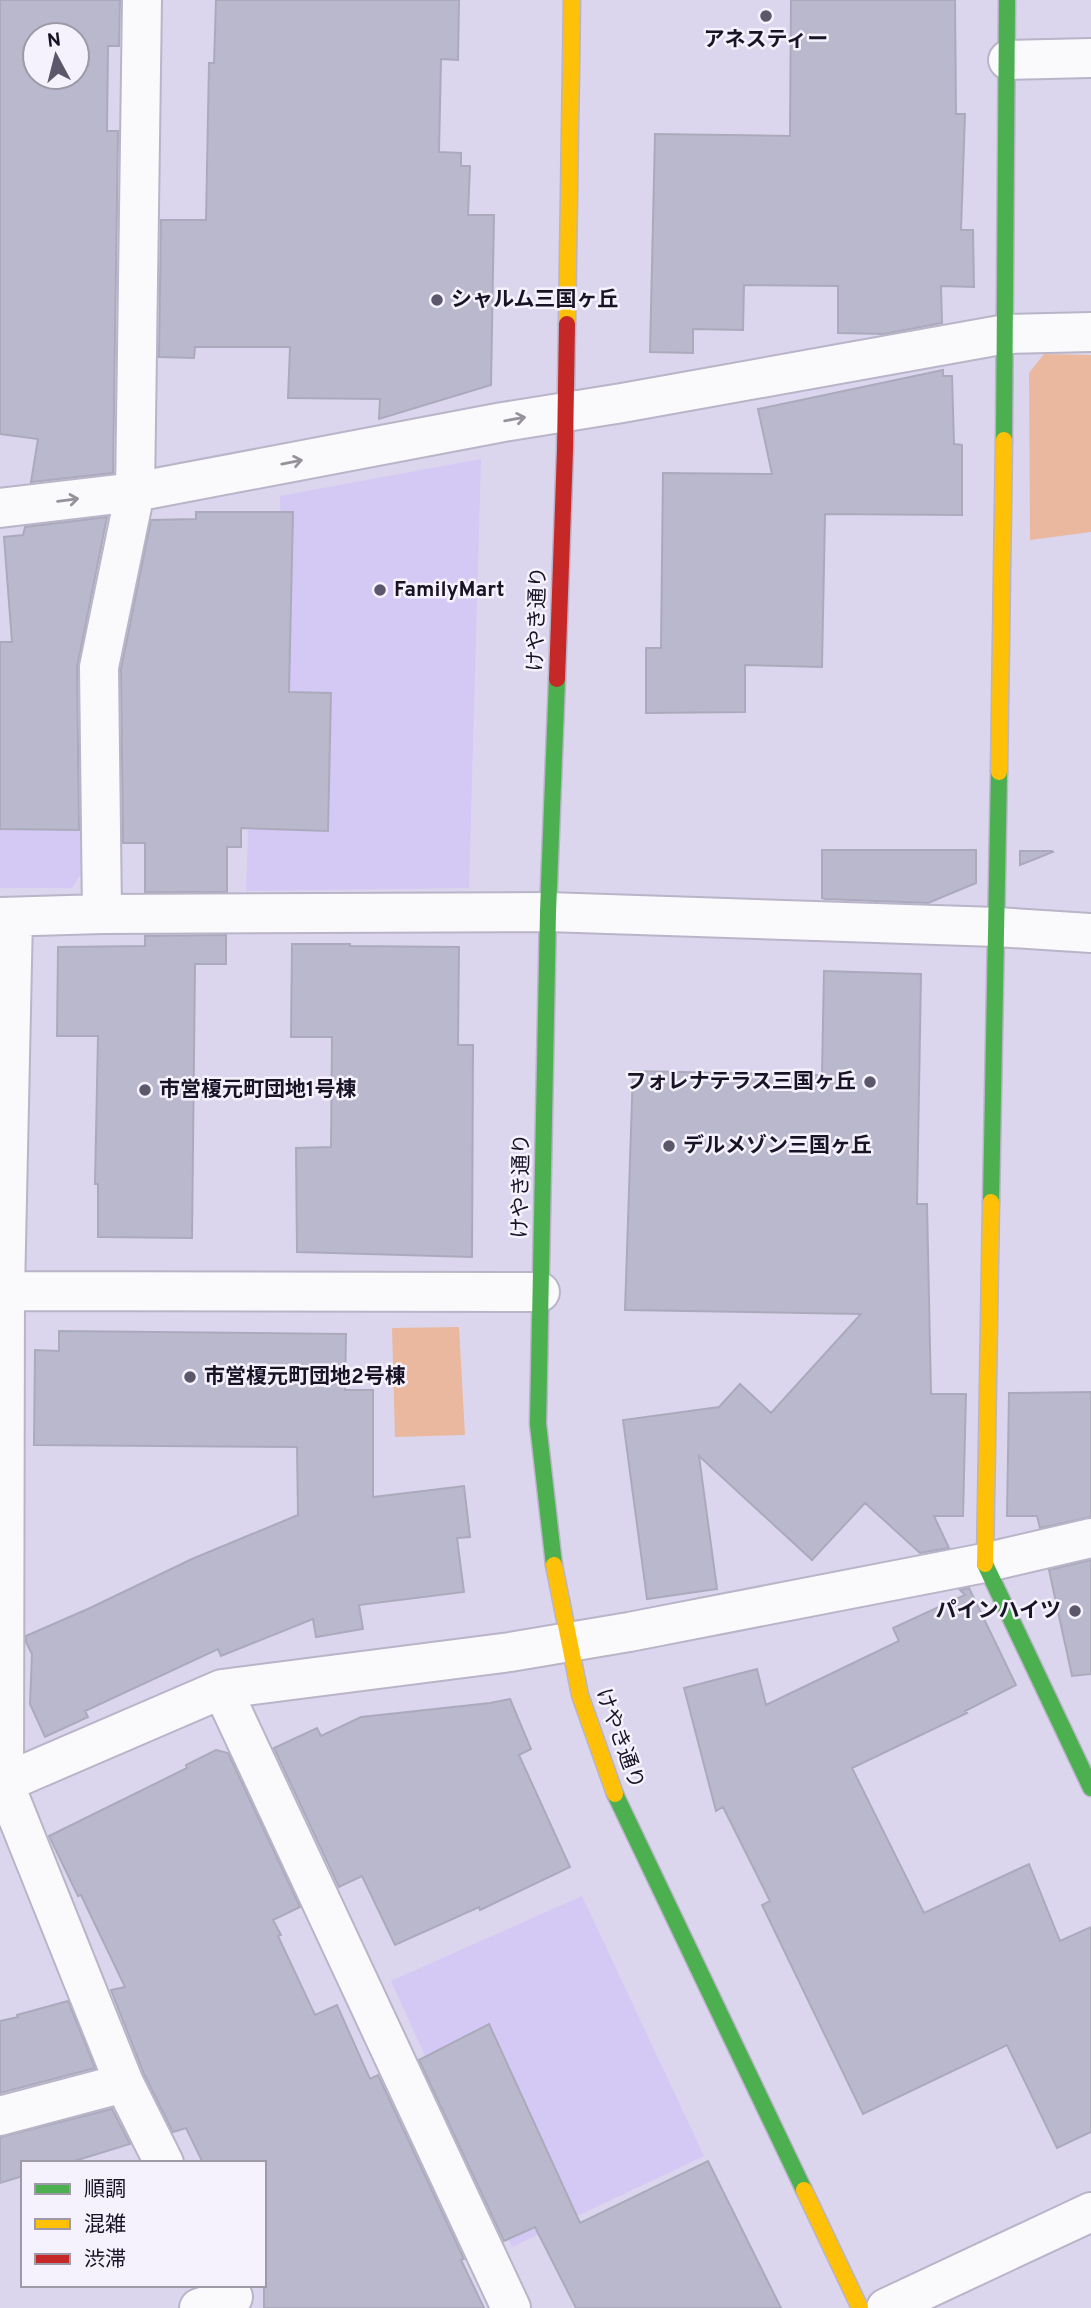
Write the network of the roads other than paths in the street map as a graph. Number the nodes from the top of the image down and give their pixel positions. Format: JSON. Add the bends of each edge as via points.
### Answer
{"nodes":[{"id":1,"x":142,"y":0,"type":"edge"},
{"id":2,"x":572,"y":0,"type":"edge"},
{"id":3,"x":1007,"y":0,"type":"edge"},
{"id":4,"x":1091,"y":58,"type":"edge"},
{"id":5,"x":1008,"y":60,"type":"junction"},
{"id":6,"x":1091,"y":332,"type":"edge"},
{"id":7,"x":1006,"y":334,"type":"junction"},
{"id":8,"x":565,"y":411,"type":"junction"},
{"id":9,"x":135,"y":492,"type":"junction"},
{"id":10,"x":0,"y":508,"type":"edge"},
{"id":11,"x":548,"y":912,"type":"junction"},
{"id":12,"x":102,"y":914,"type":"junction"},
{"id":13,"x":7,"y":917,"type":"edge"},
{"id":14,"x":997,"y":927,"type":"junction"},
{"id":15,"x":1091,"y":933,"type":"edge"},
{"id":16,"x":2,"y":1292,"type":"edge"},
{"id":17,"x":540,"y":1292,"type":"junction"},
{"id":18,"x":1091,"y":1538,"type":"edge"},
{"id":19,"x":984,"y":1563,"type":"junction"},
{"id":20,"x":568,"y":1642,"type":"junction"},
{"id":21,"x":222,"y":1689,"type":"junction"},
{"id":22,"x":4,"y":1783,"type":"junction"},
{"id":23,"x":1091,"y":1788,"type":"edge"},
{"id":24,"x":124,"y":2083,"type":"junction"},
{"id":25,"x":0,"y":2116,"type":"edge"},
{"id":26,"x":163,"y":2161,"type":"edge"},
{"id":27,"x":1091,"y":2212,"type":"edge"},
{"id":28,"x":512,"y":2308,"type":"edge"},
{"id":29,"x":860,"y":2308,"type":"edge"},
{"id":30,"x":886,"y":2308,"type":"edge"}],
"edges":[{"from":1,"to":9,"type":"street"},
{"from":2,"to":8,"type":"street","name":"けやき通り"},
{"from":3,"to":5,"type":"street"},
{"from":4,"to":5,"type":"street"},
{"from":5,"to":7,"type":"street"},
{"from":6,"to":7,"type":"street"},
{"from":7,"to":8,"type":"street"},
{"from":7,"to":14,"type":"street"},
{"from":9,"to":8,"type":"street","one_way":true},
{"from":8,"to":11,"type":"street","name":"けやき通り"},
{"from":10,"to":9,"type":"street","one_way":true},
{"from":9,"to":12,"type":"street","via":[[99,667]]},
{"from":11,"to":12,"type":"street"},
{"from":11,"to":14,"type":"street"},
{"from":11,"to":17,"type":"street","name":"けやき通り"},
{"from":12,"to":13,"type":"street"},
{"from":13,"to":16,"type":"street"},
{"from":14,"to":15,"type":"street"},
{"from":14,"to":19,"type":"street"},
{"from":16,"to":17,"type":"street"},
{"from":16,"to":22,"type":"street"},
{"from":17,"to":20,"type":"street","name":"けやき通り","via":[[538,1424],[552,1555]]},
{"from":18,"to":19,"type":"street"},
{"from":19,"to":20,"type":"street"},
{"from":19,"to":23,"type":"street"},
{"from":20,"to":21,"type":"street"},
{"from":20,"to":29,"type":"street","name":"けやき通り","via":[[580,1695],[618,1801]]},
{"from":21,"to":22,"type":"street"},
{"from":21,"to":28,"type":"street"},
{"from":22,"to":24,"type":"street"},
{"from":24,"to":25,"type":"street"},
{"from":24,"to":26,"type":"street"},
{"from":27,"to":30,"type":"street"}]}
